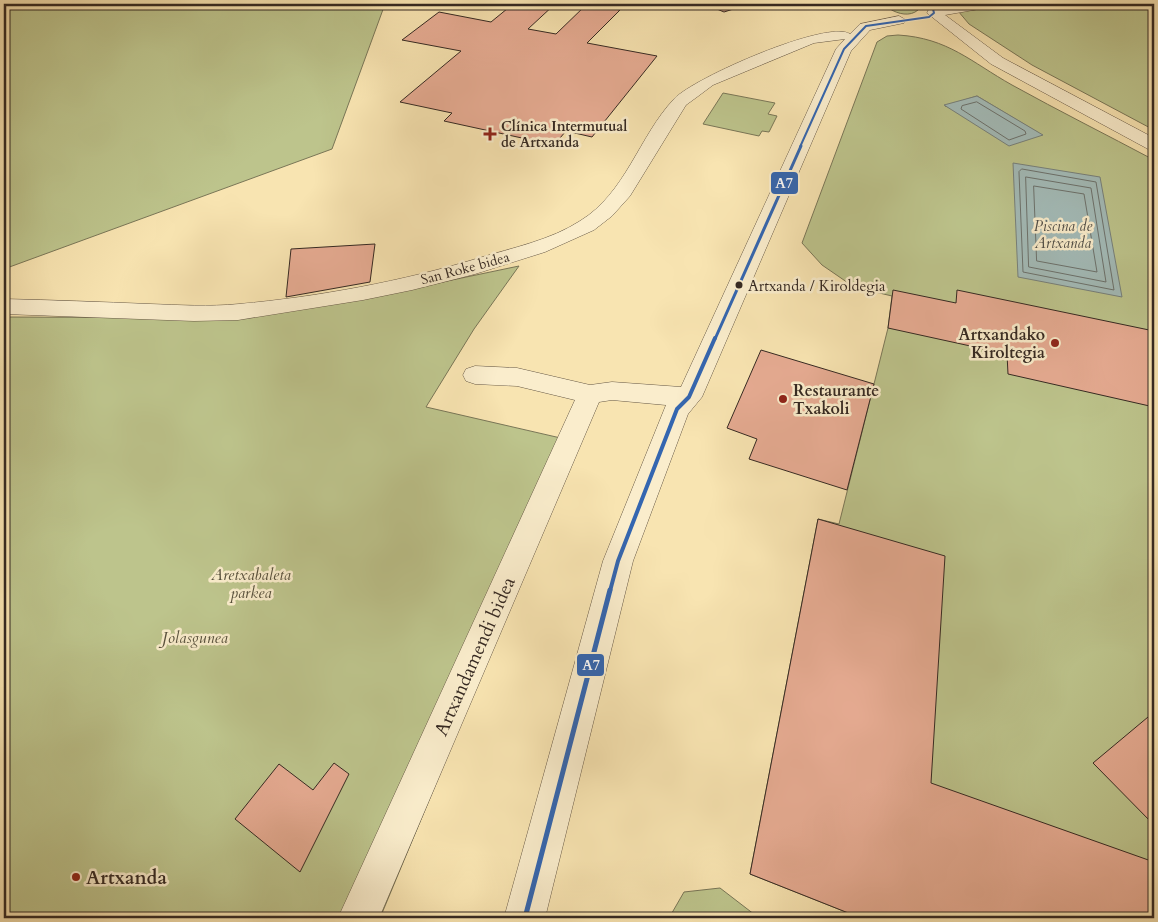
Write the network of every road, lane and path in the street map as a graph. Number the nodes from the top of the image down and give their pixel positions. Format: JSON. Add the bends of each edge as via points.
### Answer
{"nodes":[{"id":1,"x":985,"y":4,"type":"edge"},
{"id":2,"x":932,"y":8,"type":"edge"},
{"id":3,"x":904,"y":20,"type":"junction"},
{"id":4,"x":844,"y":42,"type":"junction"},
{"id":5,"x":979,"y":49,"type":"junction"},
{"id":6,"x":1154,"y":145,"type":"edge"},
{"id":7,"x":4,"y":306,"type":"edge"},
{"id":8,"x":475,"y":374,"type":"dead end"},
{"id":9,"x":695,"y":385,"type":"junction"},
{"id":10,"x":590,"y":394,"type":"junction"},
{"id":11,"x":358,"y":918,"type":"edge"},
{"id":12,"x":525,"y":918,"type":"edge"}],
"edges":[{"from":1,"to":2,"type":"street"},
{"from":2,"to":3,"type":"street","via":[[926,19]]},
{"from":2,"to":5,"type":"street"},
{"from":3,"to":4,"type":"street","via":[[864,27]]},
{"from":3,"to":4,"type":"street","via":[[873,11],[846,30]]},
{"from":3,"to":5,"type":"street","via":[[932,27]]},
{"from":4,"to":7,"type":"street","name":"San Roke bidea","via":[[811,39],[707,82],[680,102],[620,196],[605,212],[587,226],[538,247],[412,283],[238,312]]},
{"from":4,"to":9,"type":"street"},
{"from":5,"to":6,"type":"street"},
{"from":8,"to":10,"type":"street","via":[[517,377]]},
{"from":9,"to":10,"type":"street"},
{"from":9,"to":12,"type":"street","via":[[677,409],[618,561]]},
{"from":10,"to":11,"type":"street","name":"Artxandamendi bidea"}]}
